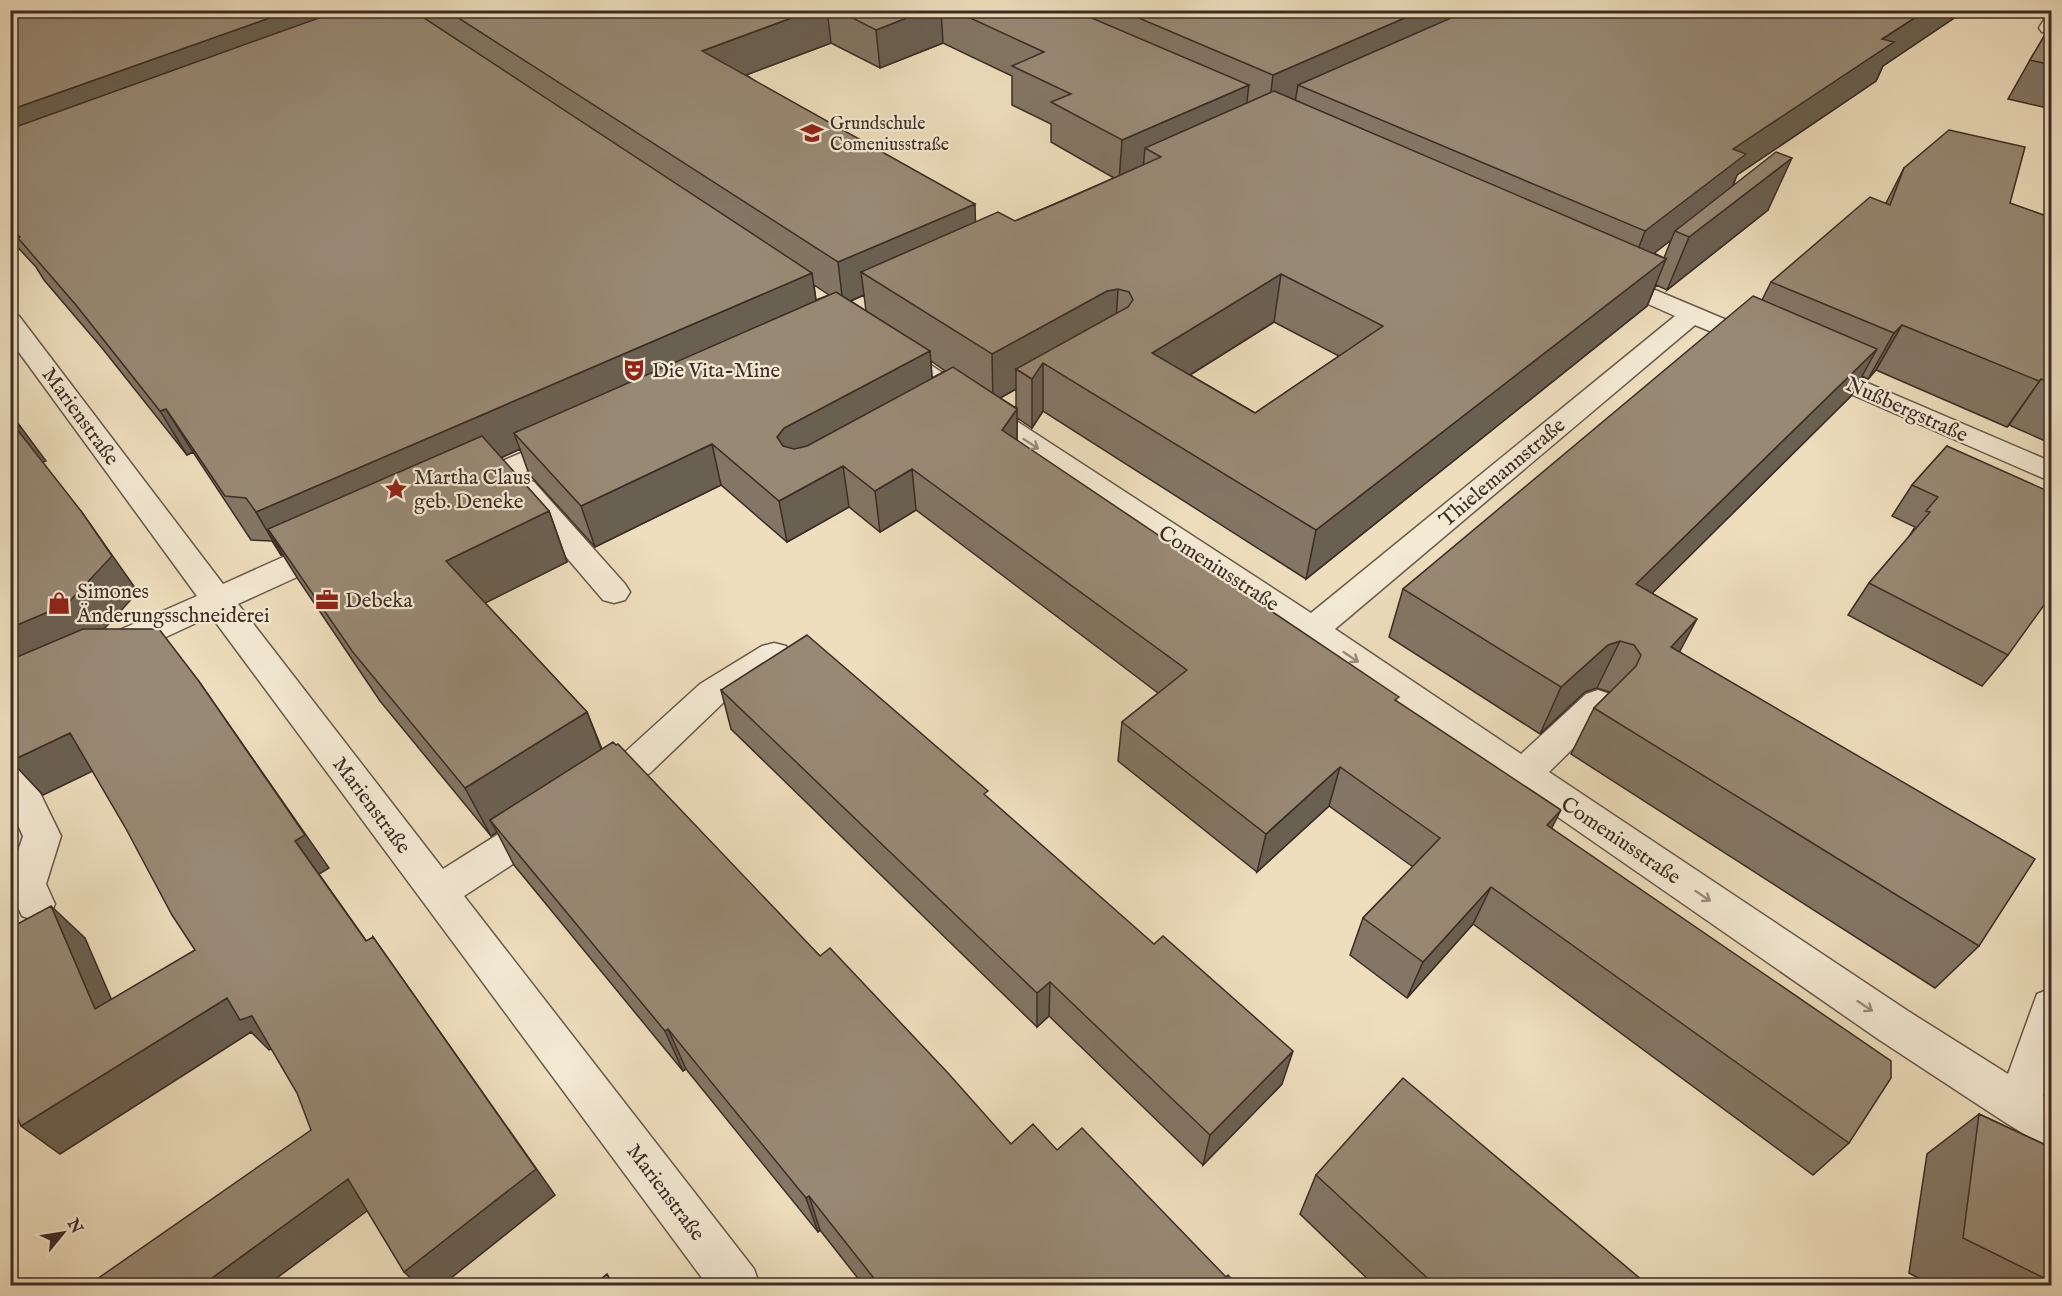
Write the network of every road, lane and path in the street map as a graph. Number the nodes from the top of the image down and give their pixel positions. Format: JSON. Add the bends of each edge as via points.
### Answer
{"nodes":[{"id":1,"x":1587,"y":267,"type":"edge"},
{"id":2,"x":1654,"y":268,"type":"edge"},
{"id":3,"x":1631,"y":287,"type":"junction"},
{"id":4,"x":1693,"y":314,"type":"junction"},
{"id":5,"x":10,"y":321,"type":"edge"},
{"id":6,"x":870,"y":337,"type":"edge"},
{"id":7,"x":581,"y":436,"type":"edge"},
{"id":8,"x":506,"y":470,"type":"junction"},
{"id":9,"x":2052,"y":473,"type":"edge"},
{"id":10,"x":452,"y":494,"type":"edge"},
{"id":11,"x":355,"y":538,"type":"edge"},
{"id":12,"x":614,"y":592,"type":"dead end"},
{"id":13,"x":217,"y":600,"type":"junction"},
{"id":14,"x":1312,"y":630,"type":"junction"},
{"id":15,"x":774,"y":655,"type":"edge"},
{"id":16,"x":84,"y":660,"type":"edge"},
{"id":17,"x":1598,"y":703,"type":"edge"},
{"id":18,"x":10,"y":768,"type":"edge"},
{"id":19,"x":1523,"y":774,"type":"junction"},
{"id":20,"x":439,"y":892,"type":"junction"},
{"id":21,"x":36,"y":904,"type":"dead end"},
{"id":22,"x":2052,"y":1007,"type":"edge"},
{"id":23,"x":2035,"y":1116,"type":"edge"},
{"id":24,"x":737,"y":1286,"type":"edge"}],
"edges":[{"from":1,"to":3,"type":"street","name":"Nußbergstraße"},
{"from":2,"to":3,"type":"street"},
{"from":3,"to":4,"type":"street","name":"Nußbergstraße"},
{"from":4,"to":9,"type":"street","name":"Nußbergstraße"},
{"from":4,"to":14,"type":"street","name":"Thielemannstraße"},
{"from":5,"to":13,"type":"street","name":"Marienstraße"},
{"from":6,"to":14,"type":"street","name":"Comeniusstraße","one_way":true,"via":[[978,402]]},
{"from":7,"to":8,"type":"street"},
{"from":8,"to":10,"type":"street"},
{"from":8,"to":12,"type":"street"},
{"from":11,"to":13,"type":"street"},
{"from":13,"to":16,"type":"street"},
{"from":13,"to":20,"type":"street","name":"Marienstraße"},
{"from":14,"to":19,"type":"street","name":"Comeniusstraße","one_way":true},
{"from":15,"to":20,"type":"street","via":[[712,693],[637,763]]},
{"from":17,"to":19,"type":"street"},
{"from":18,"to":21,"type":"street","via":[[42,836],[27,884]]},
{"from":19,"to":23,"type":"street","name":"Comeniusstraße","one_way":true,"via":[[1893,1025]]},
{"from":20,"to":24,"type":"street","name":"Marienstraße"},
{"from":22,"to":23,"type":"street"}]}
